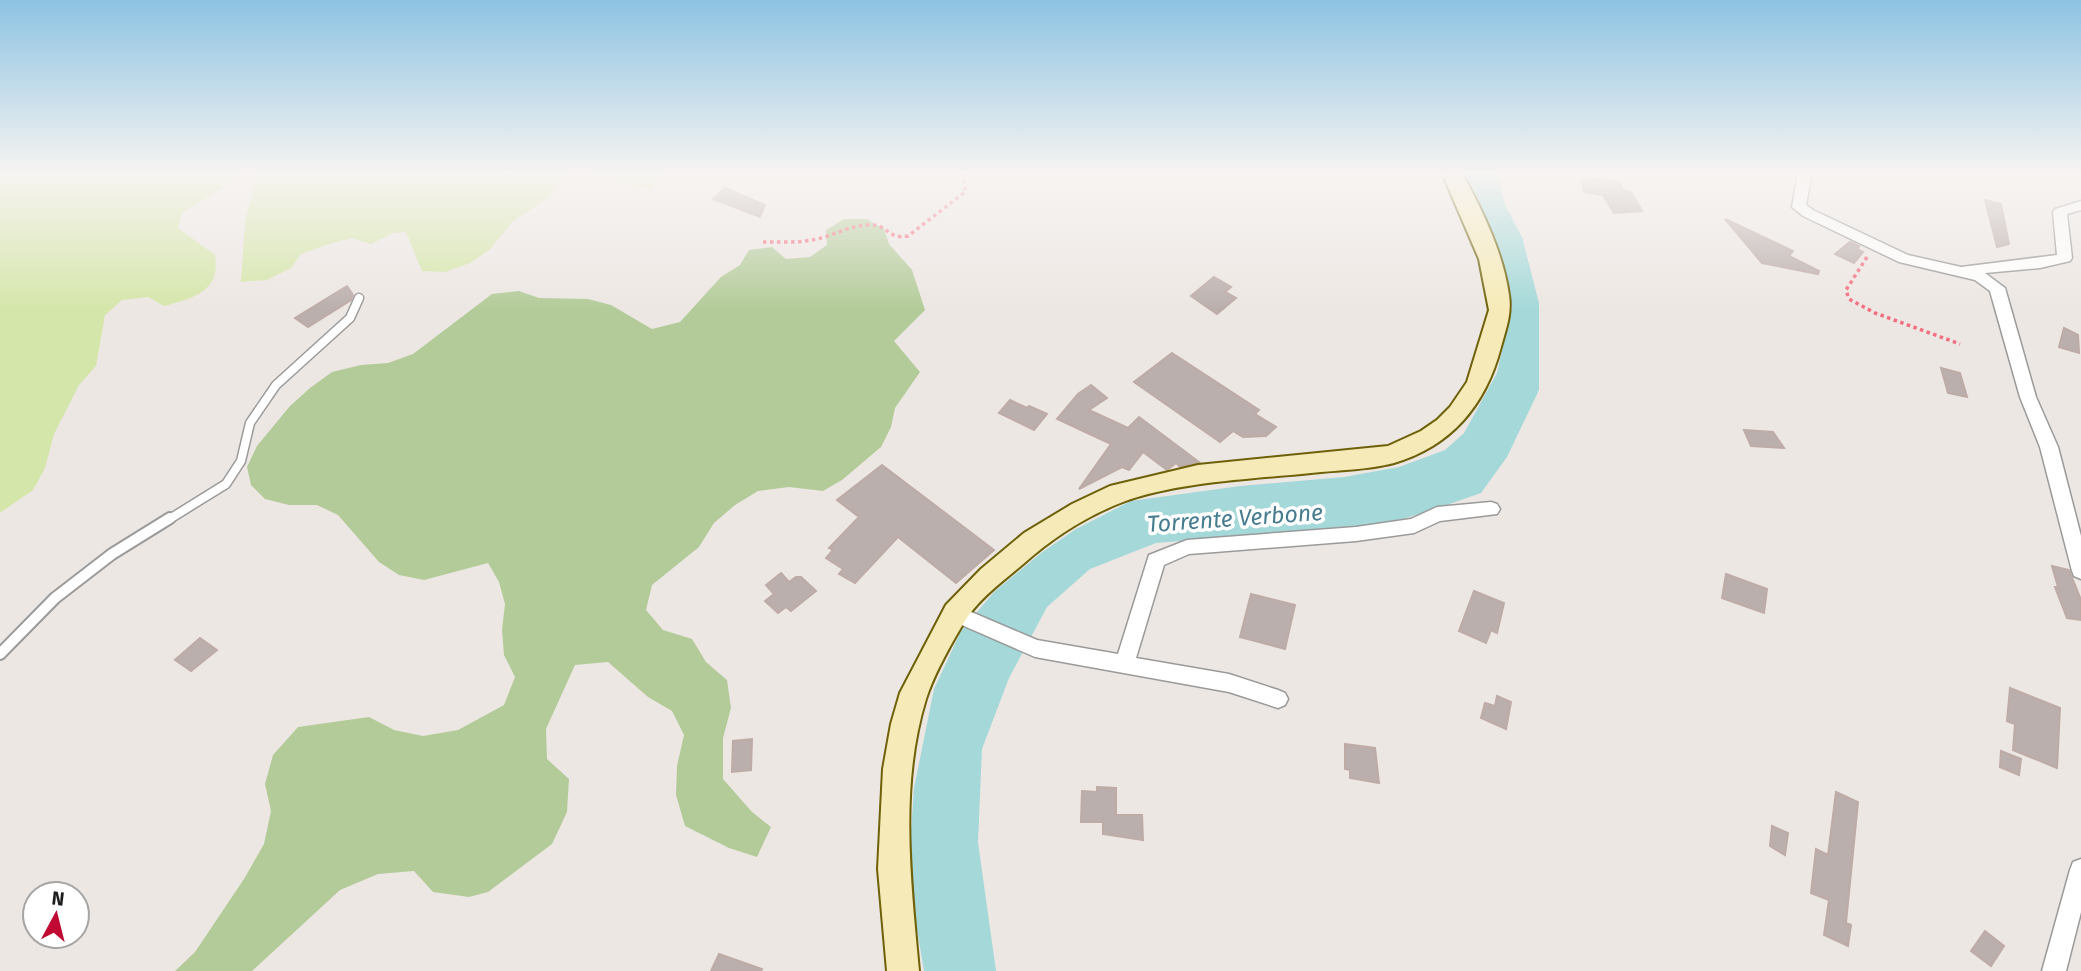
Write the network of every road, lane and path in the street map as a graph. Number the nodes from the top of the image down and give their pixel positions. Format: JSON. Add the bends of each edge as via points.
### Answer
{"nodes":[{"id":1,"x":931,"y":218,"type":"edge"},
{"id":2,"x":1473,"y":218,"type":"edge"},
{"id":3,"x":1821,"y":218,"type":"edge"},
{"id":4,"x":2061,"y":218,"type":"edge"},
{"id":5,"x":763,"y":242,"type":"dead end"},
{"id":6,"x":1874,"y":246,"type":"junction"},
{"id":7,"x":1960,"y":272,"type":"junction"},
{"id":8,"x":359,"y":298,"type":"dead end"},
{"id":9,"x":1960,"y":344,"type":"dead end"},
{"id":10,"x":1491,"y":509,"type":"dead end"},
{"id":11,"x":2081,"y":571,"type":"edge"},
{"id":12,"x":960,"y":615,"type":"junction"},
{"id":13,"x":0,"y":654,"type":"edge"},
{"id":14,"x":1124,"y":665,"type":"junction"},
{"id":15,"x":1278,"y":699,"type":"dead end"},
{"id":16,"x":2081,"y":870,"type":"edge"},
{"id":17,"x":903,"y":971,"type":"edge"},
{"id":18,"x":2054,"y":971,"type":"edge"}],
"edges":[{"from":1,"to":5,"type":"path","via":[[898,238],[881,224],[818,239]]},
{"from":2,"to":12,"type":"main road","via":[[1497,285],[1500,311],[1485,369],[1446,428],[1420,445],[1390,455],[1198,475],[1119,494],[1033,540],[990,577]]},
{"from":3,"to":6,"type":"street"},
{"from":4,"to":7,"type":"street","via":[[2065,258]]},
{"from":6,"to":7,"type":"street","via":[[1904,259]]},
{"from":6,"to":9,"type":"path","via":[[1846,290],[1849,299],[1897,323]]},
{"from":7,"to":11,"type":"street","via":[[1980,276],[1997,288],[2028,397],[2049,447]]},
{"from":8,"to":13,"type":"lane","via":[[350,318],[276,385],[250,423],[241,461],[226,484],[112,554],[55,598]]},
{"from":10,"to":14,"type":"street","via":[[1437,514],[1403,528],[1177,551],[1156,560]]},
{"from":12,"to":14,"type":"street","via":[[1035,648]]},
{"from":12,"to":17,"type":"main road","via":[[936,646],[905,724],[898,769],[894,869]]},
{"from":14,"to":15,"type":"street","via":[[1229,683]]},
{"from":16,"to":18,"type":"street"}]}
